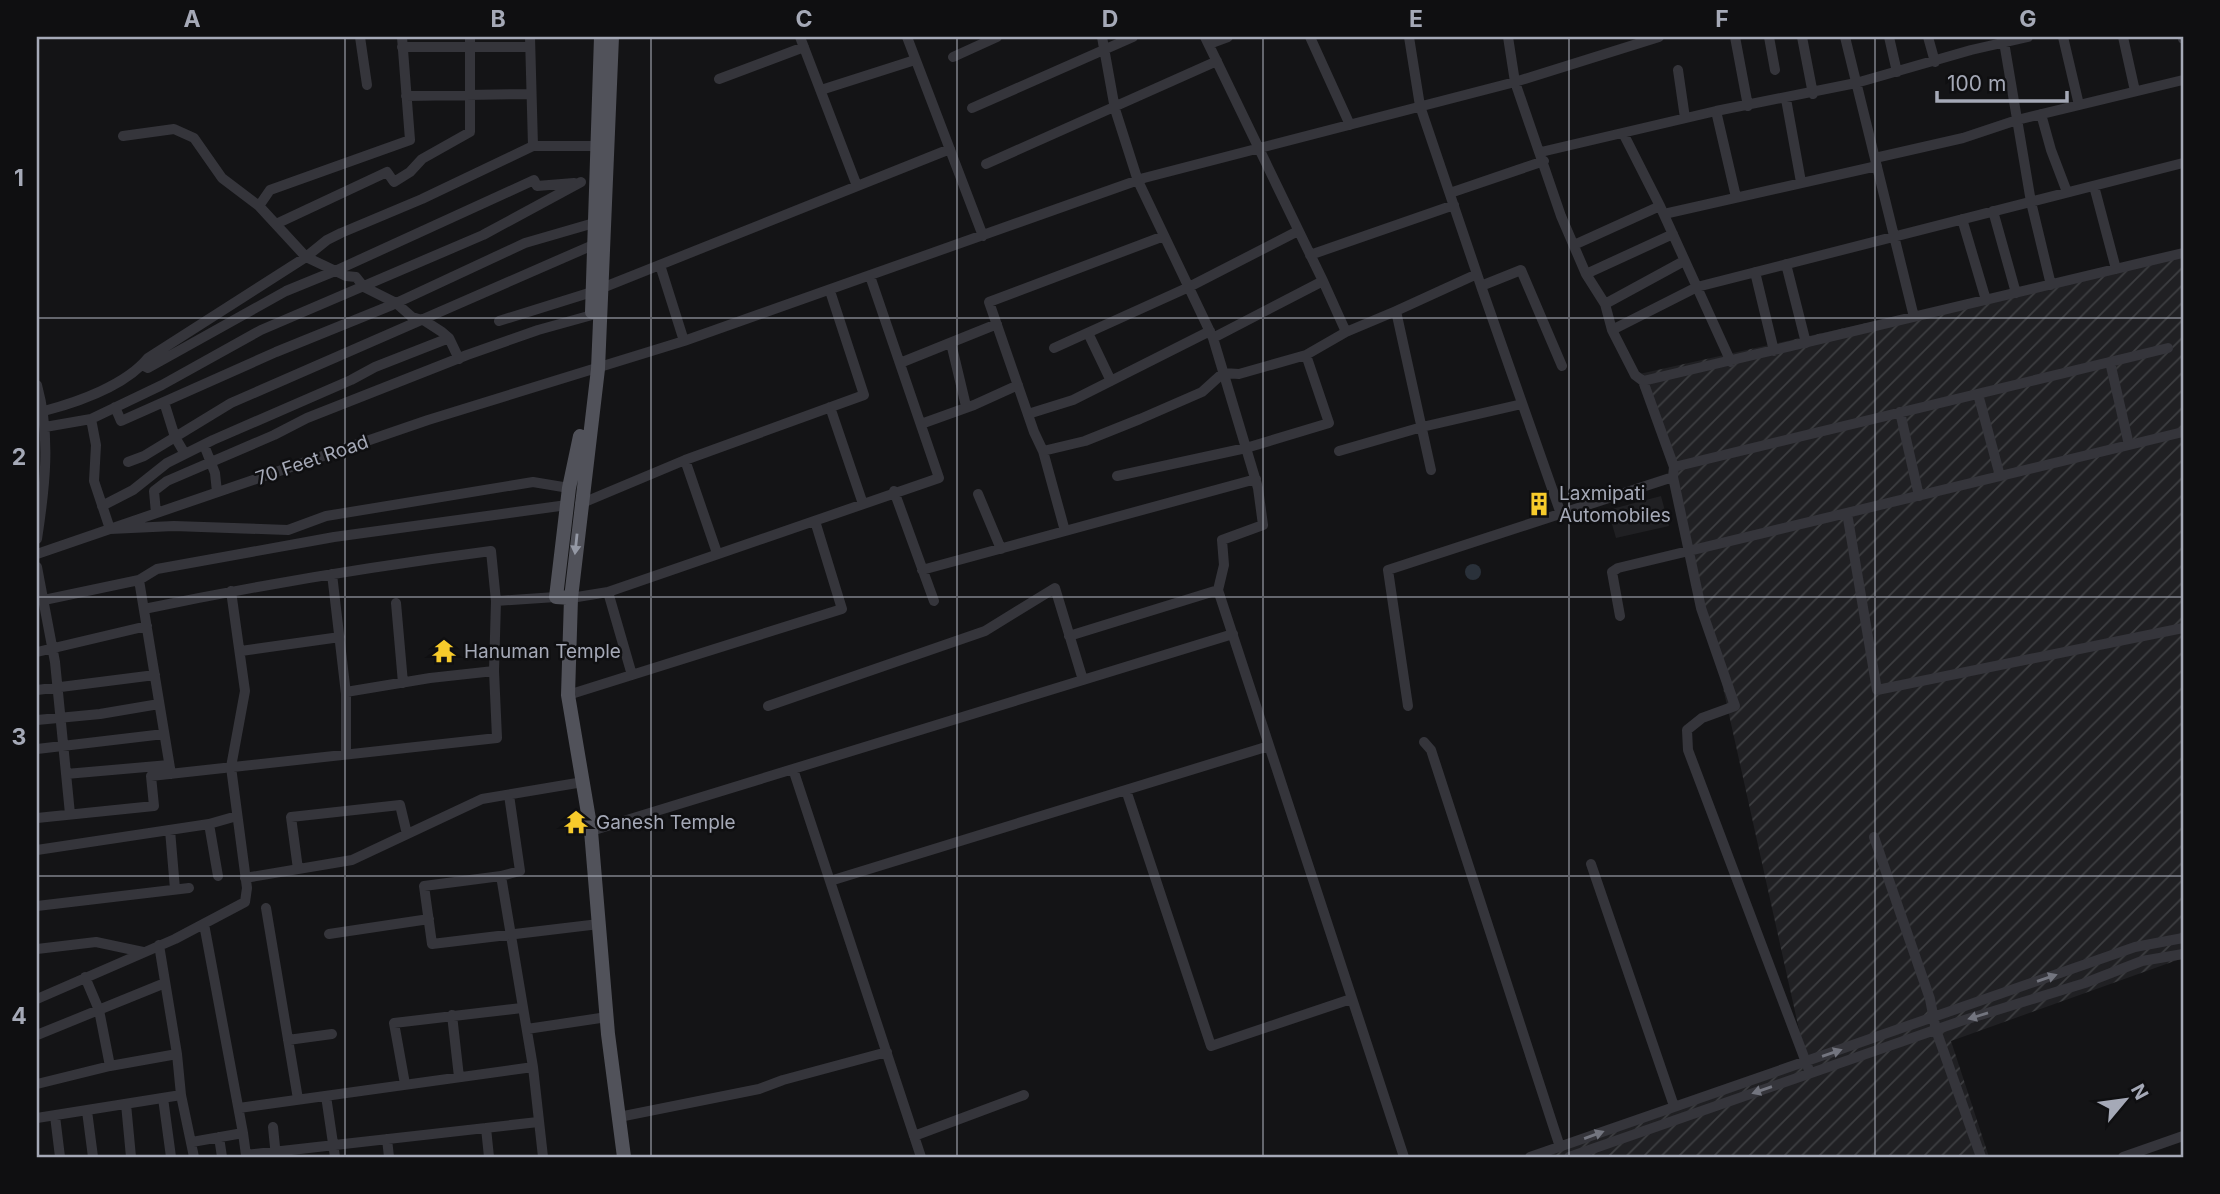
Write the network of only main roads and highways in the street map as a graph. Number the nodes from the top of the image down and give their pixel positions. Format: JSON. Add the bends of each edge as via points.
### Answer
{"nodes":[{"id":1,"x":601,"y":37,"type":"edge"},
{"id":2,"x":612,"y":37,"type":"edge"},
{"id":3,"x":597,"y":290,"type":"junction"},
{"id":4,"x":594,"y":371,"type":"junction"},
{"id":5,"x":574,"y":505,"type":"junction"},
{"id":6,"x":624,"y":1157,"type":"edge"}],
"edges":[{"from":1,"to":3,"type":"main road","via":[[596,146],[588,182]]},
{"from":2,"to":3,"type":"main road"},
{"from":3,"to":4,"type":"main road"},
{"from":3,"to":4,"type":"main road","via":[[592,315]]},
{"from":4,"to":5,"type":"main road"},
{"from":4,"to":5,"type":"main road","via":[[569,488]]},
{"from":5,"to":6,"type":"main road","via":[[564,597],[568,695],[592,831]]}]}
